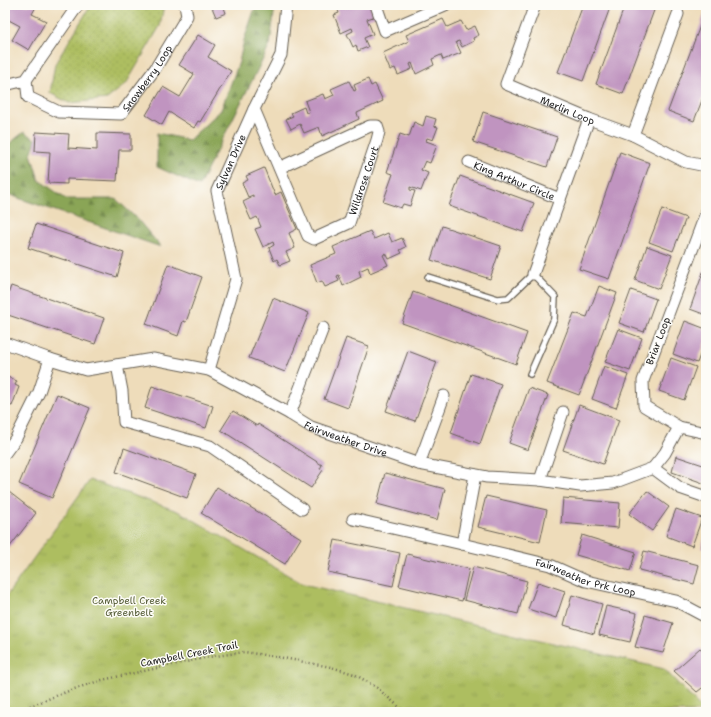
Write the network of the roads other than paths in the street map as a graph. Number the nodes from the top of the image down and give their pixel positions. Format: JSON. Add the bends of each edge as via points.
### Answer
{"nodes":[{"id":1,"x":78,"y":5,"type":"edge"},
{"id":2,"x":185,"y":5,"type":"edge"},
{"id":3,"x":286,"y":5,"type":"edge"},
{"id":4,"x":376,"y":5,"type":"edge"},
{"id":5,"x":445,"y":5,"type":"edge"},
{"id":6,"x":535,"y":5,"type":"edge"},
{"id":7,"x":678,"y":14,"type":"dead end"},
{"id":8,"x":26,"y":80,"type":"junction"},
{"id":9,"x":5,"y":85,"type":"edge"},
{"id":10,"x":254,"y":109,"type":"junction"},
{"id":11,"x":589,"y":119,"type":"junction"},
{"id":12,"x":633,"y":135,"type":"junction"},
{"id":13,"x":469,"y":162,"type":"dead end"},
{"id":14,"x":706,"y":166,"type":"edge"},
{"id":15,"x":279,"y":168,"type":"junction"},
{"id":16,"x":560,"y":199,"type":"junction"},
{"id":17,"x":706,"y":213,"type":"edge"},
{"id":18,"x":533,"y":274,"type":"junction"},
{"id":19,"x":428,"y":277,"type":"dead end"},
{"id":20,"x":323,"y":328,"type":"dead end"},
{"id":21,"x":5,"y":342,"type":"edge"},
{"id":22,"x":50,"y":359,"type":"junction"},
{"id":23,"x":117,"y":364,"type":"junction"},
{"id":24,"x":209,"y":370,"type":"junction"},
{"id":25,"x":530,"y":374,"type":"dead end"},
{"id":26,"x":444,"y":396,"type":"dead end"},
{"id":27,"x":563,"y":412,"type":"dead end"},
{"id":28,"x":290,"y":414,"type":"junction"},
{"id":29,"x":679,"y":427,"type":"junction"},
{"id":30,"x":5,"y":434,"type":"edge"},
{"id":31,"x":706,"y":434,"type":"edge"},
{"id":32,"x":16,"y":438,"type":"junction"},
{"id":33,"x":5,"y":453,"type":"edge"},
{"id":34,"x":419,"y":464,"type":"junction"},
{"id":35,"x":653,"y":468,"type":"junction"},
{"id":36,"x":475,"y":475,"type":"junction"},
{"id":37,"x":540,"y":480,"type":"junction"},
{"id":38,"x":706,"y":497,"type":"edge"},
{"id":39,"x":302,"y":509,"type":"dead end"},
{"id":40,"x":353,"y":519,"type":"dead end"},
{"id":41,"x":462,"y":544,"type":"junction"},
{"id":42,"x":706,"y":617,"type":"edge"}],
"edges":[{"from":1,"to":8,"type":"street"},
{"from":2,"to":8,"type":"street","name":"Snowberry Loop","via":[[187,16],[155,69],[121,114],[59,112],[28,97]]},
{"from":3,"to":10,"type":"street","name":"Sylvan Drive","via":[[281,55]]},
{"from":4,"to":5,"type":"street","via":[[385,31]]},
{"from":6,"to":11,"type":"street","name":"Merlin Loop","via":[[506,84]]},
{"from":7,"to":12,"type":"street"},
{"from":8,"to":9,"type":"street"},
{"from":10,"to":15,"type":"street","name":"Wildrose Court"},
{"from":10,"to":24,"type":"street","name":"Sylvan Drive","via":[[216,192],[236,279]]},
{"from":11,"to":12,"type":"street","name":"Merlin Loop"},
{"from":11,"to":16,"type":"street","name":"King Arthur Circle"},
{"from":12,"to":14,"type":"street","name":"Merlin Loop","via":[[686,162]]},
{"from":13,"to":16,"type":"street","name":"King Arthur Circle"},
{"from":15,"to":15,"type":"street","name":"Wildrose Court","via":[[308,236],[314,238],[349,223],[377,140],[377,126],[370,126]]},
{"from":16,"to":18,"type":"street","name":"King Arthur Circle"},
{"from":17,"to":29,"type":"street","name":"Briar Loop","via":[[643,381],[644,406]]},
{"from":18,"to":19,"type":"lane","name":"King Arthur Circle","via":[[508,298],[498,298]]},
{"from":18,"to":25,"type":"lane","via":[[556,297],[554,319]]},
{"from":20,"to":28,"type":"street"},
{"from":21,"to":22,"type":"street","name":"Fairweather Drive"},
{"from":22,"to":23,"type":"street","name":"Fairweather Drive","via":[[86,370]]},
{"from":22,"to":32,"type":"street","via":[[39,392]]},
{"from":23,"to":24,"type":"street","name":"Fairweather Drive","via":[[153,358]]},
{"from":23,"to":39,"type":"street","via":[[124,422],[210,446]]},
{"from":24,"to":28,"type":"street","name":"Fairweather Drive"},
{"from":26,"to":34,"type":"street"},
{"from":27,"to":37,"type":"street"},
{"from":28,"to":34,"type":"street","name":"Fairweather Drive","via":[[311,427]]},
{"from":29,"to":31,"type":"street","name":"Briar Loop"},
{"from":29,"to":35,"type":"street","via":[[665,453]]},
{"from":30,"to":32,"type":"street"},
{"from":32,"to":33,"type":"street"},
{"from":34,"to":36,"type":"street","name":"Fairweather Drive"},
{"from":35,"to":37,"type":"street","name":"Fairweather Drive","via":[[613,483],[580,486]]},
{"from":35,"to":38,"type":"street","via":[[680,488]]},
{"from":36,"to":37,"type":"street","name":"Fairweather Drive"},
{"from":36,"to":41,"type":"street"},
{"from":40,"to":41,"type":"street","name":"Fairweather Prk Loop"},
{"from":41,"to":42,"type":"street","name":"Fairweather Prk Loop","via":[[550,565],[586,581],[676,601]]}]}
